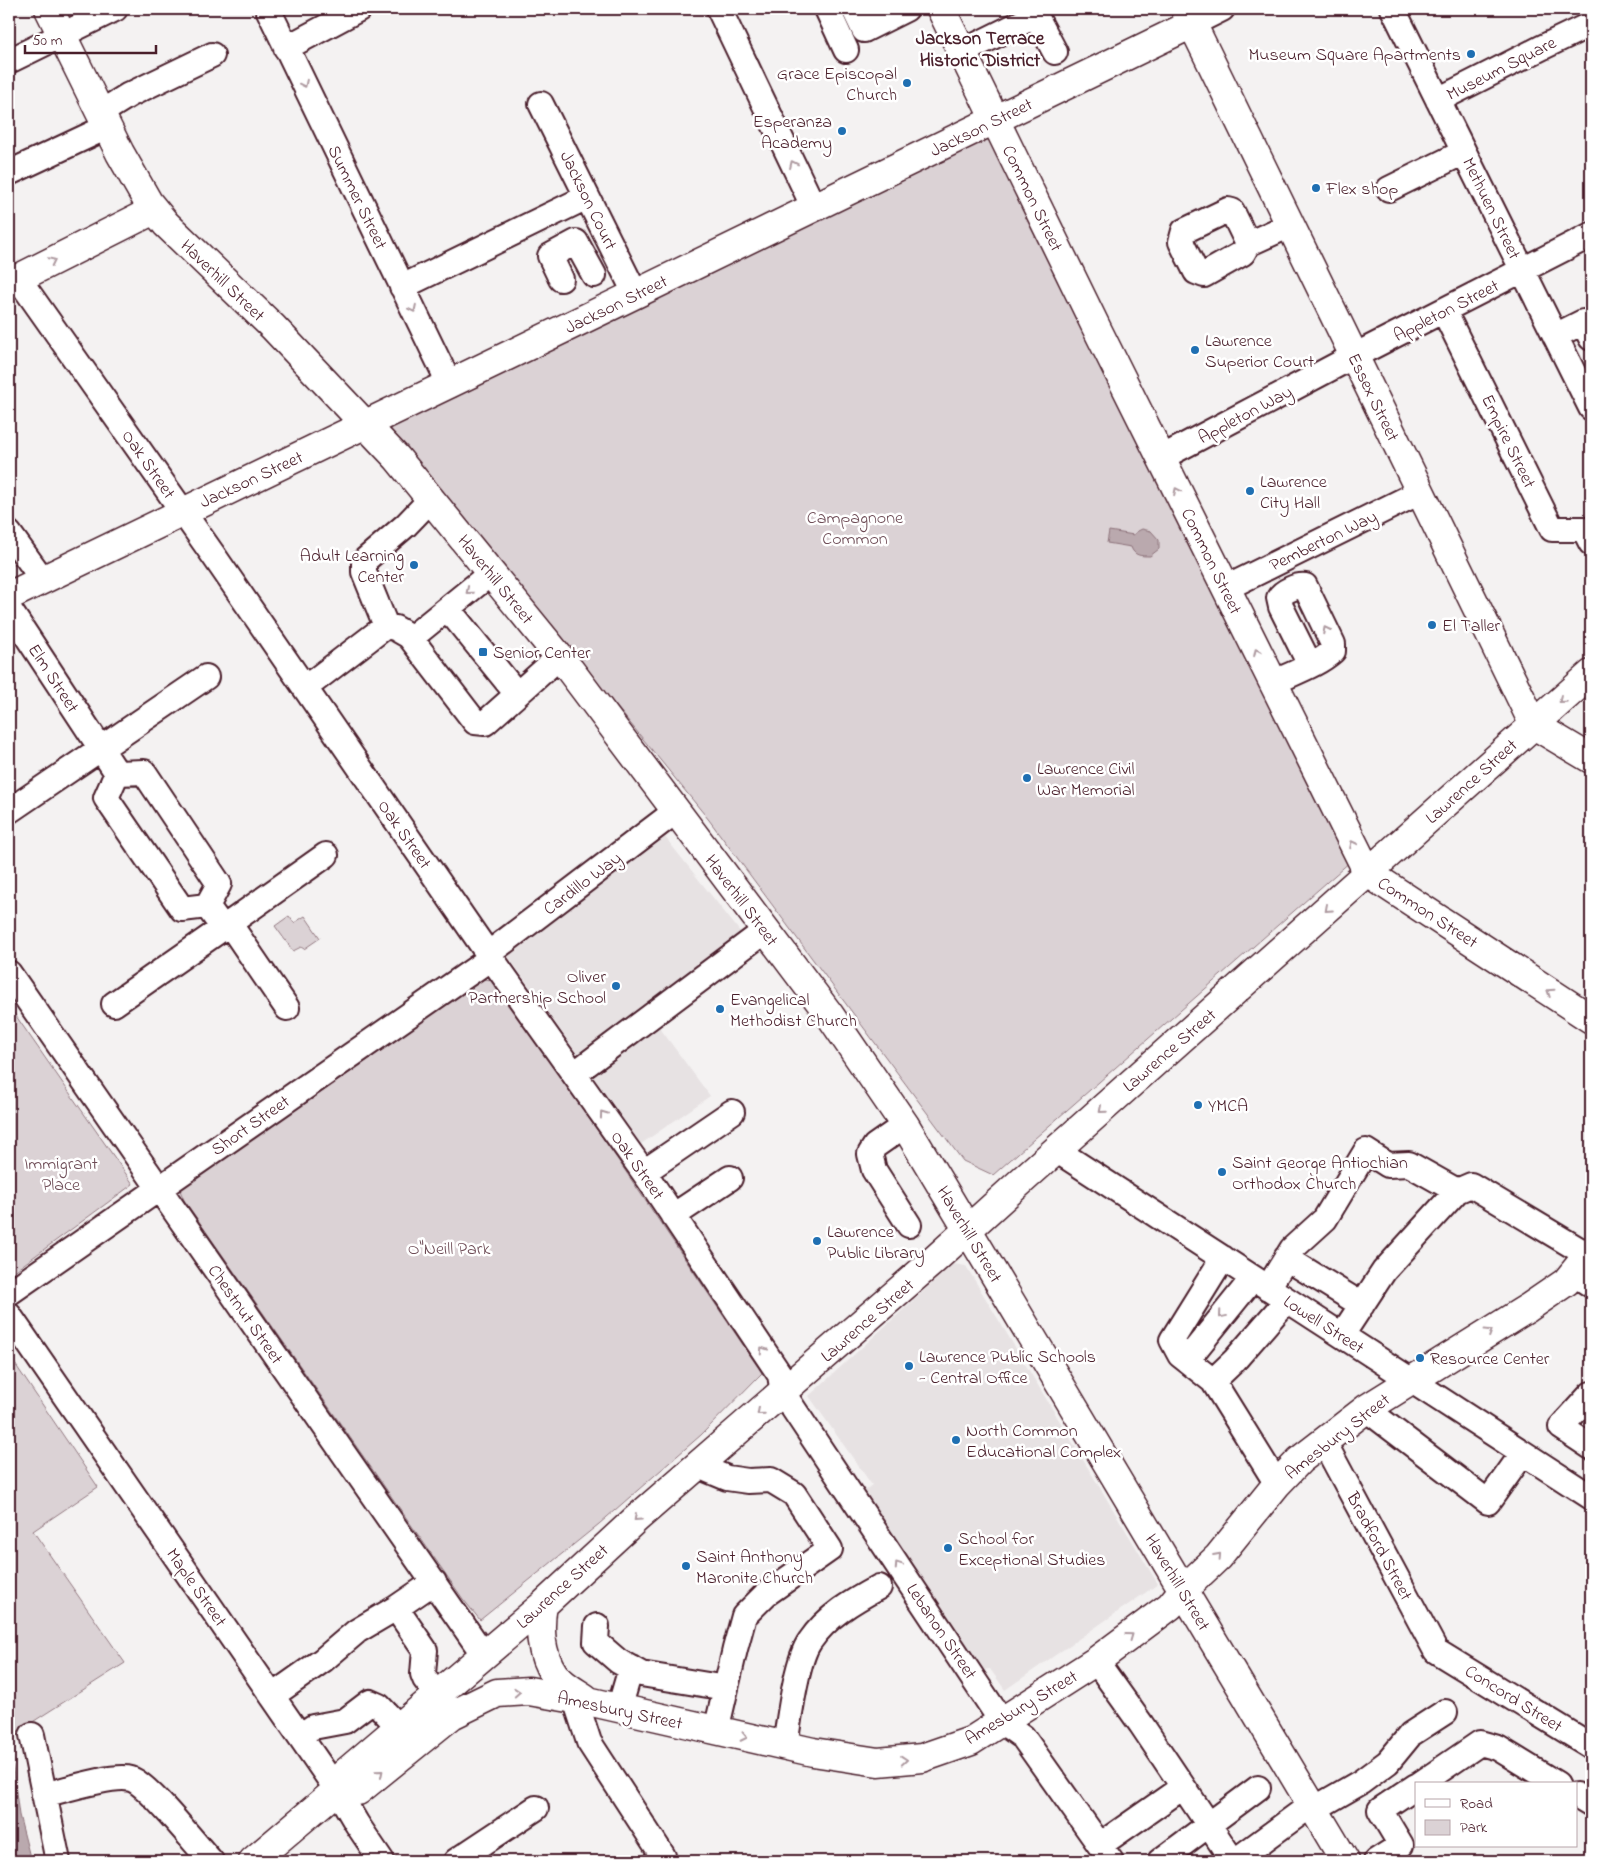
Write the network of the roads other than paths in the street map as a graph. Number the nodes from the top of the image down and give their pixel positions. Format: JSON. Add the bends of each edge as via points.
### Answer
{"nodes":[{"id":1,"x":49,"y":9,"type":"edge"},
{"id":2,"x":115,"y":9,"type":"edge"},
{"id":3,"x":268,"y":9,"type":"edge"},
{"id":4,"x":359,"y":9,"type":"edge"},
{"id":5,"x":719,"y":9,"type":"edge"},
{"id":6,"x":827,"y":9,"type":"edge"},
{"id":7,"x":854,"y":9,"type":"edge"},
{"id":8,"x":941,"y":9,"type":"edge"},
{"id":9,"x":1222,"y":9,"type":"edge"},
{"id":10,"x":1393,"y":9,"type":"edge"},
{"id":11,"x":899,"y":10,"type":"edge"},
{"id":12,"x":1188,"y":16,"type":"edge"},
{"id":13,"x":1583,"y":28,"type":"edge"},
{"id":14,"x":62,"y":35,"type":"junction"},
{"id":15,"x":286,"y":48,"type":"junction"},
{"id":16,"x":846,"y":50,"type":"dead end"},
{"id":17,"x":962,"y":52,"type":"junction"},
{"id":18,"x":1055,"y":52,"type":"dead end"},
{"id":19,"x":212,"y":55,"type":"dead end"},
{"id":20,"x":9,"y":61,"type":"edge"},
{"id":21,"x":1438,"y":100,"type":"junction"},
{"id":22,"x":541,"y":104,"type":"dead end"},
{"id":23,"x":104,"y":120,"type":"junction"},
{"id":24,"x":995,"y":120,"type":"junction"},
{"id":25,"x":1464,"y":152,"type":"junction"},
{"id":26,"x":9,"y":174,"type":"edge"},
{"id":27,"x":1389,"y":190,"type":"dead end"},
{"id":28,"x":587,"y":197,"type":"junction"},
{"id":29,"x":814,"y":208,"type":"junction"},
{"id":30,"x":154,"y":210,"type":"junction"},
{"id":31,"x":566,"y":220,"type":"dead end"},
{"id":32,"x":1290,"y":225,"type":"junction"},
{"id":33,"x":602,"y":228,"type":"junction"},
{"id":34,"x":1591,"y":235,"type":"edge"},
{"id":35,"x":576,"y":242,"type":"junction"},
{"id":36,"x":1248,"y":244,"type":"dead end"},
{"id":37,"x":1523,"y":270,"type":"junction"},
{"id":38,"x":594,"y":276,"type":"dead end"},
{"id":39,"x":561,"y":279,"type":"dead end"},
{"id":40,"x":13,"y":281,"type":"edge"},
{"id":41,"x":402,"y":287,"type":"junction"},
{"id":42,"x":636,"y":295,"type":"junction"},
{"id":43,"x":1444,"y":311,"type":"junction"},
{"id":44,"x":1555,"y":336,"type":"junction"},
{"id":45,"x":1591,"y":338,"type":"edge"},
{"id":46,"x":1354,"y":356,"type":"junction"},
{"id":47,"x":450,"y":384,"type":"junction"},
{"id":48,"x":1591,"y":408,"type":"edge"},
{"id":49,"x":365,"y":425,"type":"junction"},
{"id":50,"x":1161,"y":458,"type":"junction"},
{"id":51,"x":1420,"y":492,"type":"junction"},
{"id":52,"x":431,"y":499,"type":"junction"},
{"id":53,"x":183,"y":512,"type":"junction"},
{"id":54,"x":9,"y":533,"type":"edge"},
{"id":55,"x":1591,"y":543,"type":"edge"},
{"id":56,"x":491,"y":573,"type":"junction"},
{"id":57,"x":43,"y":580,"type":"junction"},
{"id":58,"x":1226,"y":588,"type":"junction"},
{"id":59,"x":9,"y":596,"type":"edge"},
{"id":60,"x":9,"y":609,"type":"edge"},
{"id":61,"x":448,"y":609,"type":"junction"},
{"id":62,"x":386,"y":626,"type":"junction"},
{"id":63,"x":411,"y":638,"type":"junction"},
{"id":64,"x":559,"y":657,"type":"junction"},
{"id":65,"x":1310,"y":665,"type":"dead end"},
{"id":66,"x":1591,"y":674,"type":"edge"},
{"id":67,"x":206,"y":677,"type":"dead end"},
{"id":68,"x":1273,"y":683,"type":"junction"},
{"id":69,"x":305,"y":688,"type":"junction"},
{"id":70,"x":517,"y":694,"type":"junction"},
{"id":71,"x":1534,"y":725,"type":"junction"},
{"id":72,"x":100,"y":748,"type":"junction"},
{"id":73,"x":1591,"y":760,"type":"edge"},
{"id":74,"x":117,"y":773,"type":"junction"},
{"id":75,"x":9,"y":811,"type":"edge"},
{"id":76,"x":676,"y":811,"type":"junction"},
{"id":77,"x":326,"y":855,"type":"dead end"},
{"id":78,"x":1368,"y":873,"type":"junction"},
{"id":79,"x":208,"y":906,"type":"junction"},
{"id":80,"x":226,"y":925,"type":"junction"},
{"id":81,"x":766,"y":930,"type":"junction"},
{"id":82,"x":489,"y":956,"type":"junction"},
{"id":83,"x":9,"y":972,"type":"edge"},
{"id":84,"x":114,"y":1004,"type":"dead end"},
{"id":85,"x":287,"y":1008,"type":"dead end"},
{"id":86,"x":1591,"y":1019,"type":"edge"},
{"id":87,"x":574,"y":1074,"type":"junction"},
{"id":88,"x":732,"y":1112,"type":"dead end"},
{"id":89,"x":905,"y":1125,"type":"junction"},
{"id":90,"x":1056,"y":1150,"type":"junction"},
{"id":91,"x":644,"y":1172,"type":"junction"},
{"id":92,"x":730,"y":1178,"type":"dead end"},
{"id":93,"x":158,"y":1189,"type":"junction"},
{"id":94,"x":1457,"y":1192,"type":"junction"},
{"id":95,"x":674,"y":1216,"type":"junction"},
{"id":96,"x":909,"y":1225,"type":"dead end"},
{"id":97,"x":968,"y":1230,"type":"junction"},
{"id":98,"x":1223,"y":1258,"type":"junction"},
{"id":99,"x":1286,"y":1258,"type":"junction"},
{"id":100,"x":1586,"y":1266,"type":"edge"},
{"id":101,"x":1269,"y":1288,"type":"junction"},
{"id":102,"x":9,"y":1293,"type":"edge"},
{"id":103,"x":1362,"y":1305,"type":"junction"},
{"id":104,"x":9,"y":1315,"type":"edge"},
{"id":105,"x":1342,"y":1335,"type":"junction"},
{"id":106,"x":1187,"y":1360,"type":"junction"},
{"id":107,"x":1411,"y":1380,"type":"junction"},
{"id":108,"x":1213,"y":1381,"type":"junction"},
{"id":109,"x":783,"y":1393,"type":"junction"},
{"id":110,"x":1591,"y":1394,"type":"edge"},
{"id":111,"x":1366,"y":1409,"type":"junction"},
{"id":112,"x":1324,"y":1442,"type":"junction"},
{"id":113,"x":1591,"y":1446,"type":"edge"},
{"id":114,"x":1523,"y":1453,"type":"junction"},
{"id":115,"x":698,"y":1466,"type":"junction"},
{"id":116,"x":1277,"y":1484,"type":"junction"},
{"id":117,"x":1588,"y":1490,"type":"edge"},
{"id":118,"x":434,"y":1582,"type":"junction"},
{"id":119,"x":879,"y":1587,"type":"dead end"},
{"id":120,"x":1183,"y":1590,"type":"junction"},
{"id":121,"x":543,"y":1605,"type":"junction"},
{"id":122,"x":396,"y":1608,"type":"junction"},
{"id":123,"x":597,"y":1626,"type":"dead end"},
{"id":124,"x":1436,"y":1651,"type":"joint"},
{"id":125,"x":484,"y":1655,"type":"junction"},
{"id":126,"x":1096,"y":1661,"type":"junction"},
{"id":127,"x":631,"y":1668,"type":"junction"},
{"id":128,"x":726,"y":1688,"type":"junction"},
{"id":129,"x":437,"y":1695,"type":"junction"},
{"id":130,"x":272,"y":1696,"type":"junction"},
{"id":131,"x":584,"y":1701,"type":"junction"},
{"id":132,"x":619,"y":1709,"type":"junction"},
{"id":133,"x":1445,"y":1712,"type":"dead end"},
{"id":134,"x":1002,"y":1722,"type":"junction"},
{"id":135,"x":399,"y":1727,"type":"junction"},
{"id":136,"x":716,"y":1731,"type":"junction"},
{"id":137,"x":32,"y":1736,"type":"dead end"},
{"id":138,"x":300,"y":1736,"type":"junction"},
{"id":139,"x":785,"y":1746,"type":"junction"},
{"id":140,"x":1591,"y":1746,"type":"edge"},
{"id":141,"x":1423,"y":1782,"type":"edge"},
{"id":142,"x":1555,"y":1782,"type":"edge"},
{"id":143,"x":1184,"y":1787,"type":"junction"},
{"id":144,"x":1415,"y":1787,"type":"edge"},
{"id":145,"x":1258,"y":1788,"type":"dead end"},
{"id":146,"x":338,"y":1790,"type":"junction"},
{"id":147,"x":44,"y":1795,"type":"junction"},
{"id":148,"x":1578,"y":1796,"type":"edge"},
{"id":149,"x":1591,"y":1804,"type":"edge"},
{"id":150,"x":1312,"y":1807,"type":"junction"},
{"id":151,"x":536,"y":1808,"type":"dead end"},
{"id":152,"x":1209,"y":1826,"type":"junction"},
{"id":153,"x":1106,"y":1853,"type":"edge"},
{"id":154,"x":58,"y":1861,"type":"edge"},
{"id":155,"x":210,"y":1861,"type":"edge"},
{"id":156,"x":253,"y":1861,"type":"edge"},
{"id":157,"x":382,"y":1861,"type":"edge"},
{"id":158,"x":456,"y":1861,"type":"edge"},
{"id":159,"x":656,"y":1861,"type":"edge"},
{"id":160,"x":1160,"y":1861,"type":"edge"},
{"id":161,"x":1234,"y":1861,"type":"edge"},
{"id":162,"x":1345,"y":1861,"type":"edge"},
{"id":163,"x":1376,"y":1861,"type":"edge"}],
"edges":[{"from":1,"to":14,"type":"main road","name":"Haverhill Street"},
{"from":2,"to":14,"type":"street"},
{"from":3,"to":15,"type":"street","name":"Summer Street"},
{"from":4,"to":15,"type":"street"},
{"from":29,"to":5,"type":"street","one_way":true},
{"from":6,"to":16,"type":"street"},
{"from":7,"to":11,"type":"street","via":[[864,30]]},
{"from":8,"to":17,"type":"main road","name":"Common Street"},
{"from":9,"to":12,"type":"street","name":"Jackson Street"},
{"from":10,"to":21,"type":"street","name":"Methuen Street"},
{"from":12,"to":24,"type":"main road","name":"Jackson Street"},
{"from":12,"to":32,"type":"main road","name":"Essex Street"},
{"from":13,"to":21,"type":"street","name":"Museum Square"},
{"from":14,"to":20,"type":"street"},
{"from":14,"to":23,"type":"main road","name":"Haverhill Street"},
{"from":15,"to":41,"type":"street","name":"Summer Street","one_way":true},
{"from":17,"to":18,"type":"street","via":[[1031,18],[1038,20]]},
{"from":17,"to":24,"type":"main road","name":"Common Street"},
{"from":19,"to":23,"type":"street","via":[[129,95]]},
{"from":21,"to":25,"type":"street","name":"Methuen Street"},
{"from":22,"to":28,"type":"street","name":"Jackson Court"},
{"from":23,"to":26,"type":"street"},
{"from":23,"to":30,"type":"main road","name":"Haverhill Street"},
{"from":24,"to":29,"type":"main road","name":"Jackson Street"},
{"from":24,"to":50,"type":"main road","name":"Common Street"},
{"from":25,"to":27,"type":"street"},
{"from":25,"to":37,"type":"street","name":"Methuen Street"},
{"from":28,"to":33,"type":"street","name":"Jackson Court"},
{"from":28,"to":41,"type":"street"},
{"from":29,"to":42,"type":"main road","name":"Jackson Street"},
{"from":40,"to":30,"type":"main road","one_way":true},
{"from":30,"to":49,"type":"main road","name":"Haverhill Street","via":[[273,327]]},
{"from":31,"to":35,"type":"street"},
{"from":32,"to":36,"type":"street"},
{"from":32,"to":46,"type":"main road","name":"Essex Street"},
{"from":33,"to":35,"type":"street"},
{"from":33,"to":42,"type":"street","name":"Jackson Court"},
{"from":34,"to":37,"type":"street","name":"Appleton Street"},
{"from":35,"to":38,"type":"street"},
{"from":35,"to":39,"type":"street","via":[[545,246]]},
{"from":37,"to":43,"type":"street","name":"Appleton Street"},
{"from":37,"to":44,"type":"street","name":"Methuen Street"},
{"from":40,"to":53,"type":"street","name":"Oak Street"},
{"from":41,"to":47,"type":"street","name":"Summer Street","one_way":true},
{"from":42,"to":47,"type":"main road","name":"Jackson Street"},
{"from":43,"to":46,"type":"street","name":"Appleton Street"},
{"from":43,"to":55,"type":"street","name":"Empire Street","via":[[1552,529],[1584,529]]},
{"from":44,"to":45,"type":"street","via":[[1583,322]]},
{"from":44,"to":48,"type":"street","name":"Methuen Street"},
{"from":46,"to":50,"type":"street","name":"Appleton Way"},
{"from":46,"to":51,"type":"main road","name":"Essex Street"},
{"from":47,"to":49,"type":"main road","name":"Jackson Street"},
{"from":49,"to":52,"type":"main road","name":"Haverhill Street"},
{"from":49,"to":53,"type":"main road","name":"Jackson Street"},
{"from":58,"to":50,"type":"main road","name":"Common Street","one_way":true},
{"from":51,"to":58,"type":"street","name":"Pemberton Way"},
{"from":51,"to":71,"type":"main road","name":"Essex Street"},
{"from":52,"to":56,"type":"main road","name":"Haverhill Street"},
{"from":52,"to":62,"type":"street","via":[[364,561],[364,572]]},
{"from":53,"to":57,"type":"main road","name":"Jackson Street"},
{"from":53,"to":69,"type":"street","name":"Oak Street"},
{"from":54,"to":57,"type":"street"},
{"from":56,"to":61,"type":"street","one_way":true},
{"from":56,"to":64,"type":"main road","name":"Haverhill Street"},
{"from":57,"to":59,"type":"main road","name":"Jackson Street"},
{"from":68,"to":58,"type":"main road","name":"Common Street","one_way":true},
{"from":60,"to":72,"type":"street","name":"Elm Street"},
{"from":61,"to":63,"type":"street"},
{"from":61,"to":70,"type":"street"},
{"from":62,"to":63,"type":"street"},
{"from":62,"to":69,"type":"street"},
{"from":63,"to":70,"type":"street","via":[[475,722],[485,723]]},
{"from":64,"to":70,"type":"street"},
{"from":64,"to":76,"type":"main road","name":"Haverhill Street"},
{"from":65,"to":68,"type":"street"},
{"from":66,"to":71,"type":"main road","name":"Lawrence Street","one_way":true},
{"from":67,"to":72,"type":"street"},
{"from":78,"to":68,"type":"main road","name":"Common Street","one_way":true},
{"from":69,"to":82,"type":"street","name":"Oak Street"},
{"from":71,"to":73,"type":"main road"},
{"from":71,"to":78,"type":"main road","name":"Lawrence Street"},
{"from":72,"to":74,"type":"street","name":"Elm Street"},
{"from":72,"to":75,"type":"street"},
{"from":74,"to":79,"type":"street","via":[[144,772],[219,884]]},
{"from":74,"to":79,"type":"street","via":[[106,798],[133,838],[182,909]]},
{"from":76,"to":81,"type":"main road","name":"Haverhill Street"},
{"from":76,"to":82,"type":"street","name":"Cardillo Way"},
{"from":77,"to":80,"type":"street"},
{"from":86,"to":78,"type":"main road","name":"Common Street","one_way":true},
{"from":78,"to":90,"type":"main road","name":"Lawrence Street","one_way":true},
{"from":79,"to":80,"type":"street"},
{"from":80,"to":84,"type":"street"},
{"from":80,"to":85,"type":"street"},
{"from":81,"to":87,"type":"street"},
{"from":81,"to":89,"type":"main road","name":"Haverhill Street","via":[[829,1014]]},
{"from":82,"to":87,"type":"street","name":"Oak Street"},
{"from":82,"to":93,"type":"street","name":"Short Street"},
{"from":83,"to":93,"type":"street","name":"Chestnut Street"},
{"from":91,"to":87,"type":"street","name":"Oak Street","one_way":true},
{"from":88,"to":91,"type":"street"},
{"from":89,"to":96,"type":"street","via":[[875,1146],[870,1154],[874,1170]]},
{"from":89,"to":97,"type":"main road","name":"Haverhill Street"},
{"from":90,"to":97,"type":"main road","name":"Lawrence Street"},
{"from":90,"to":98,"type":"street","name":"Lowell Street"},
{"from":91,"to":95,"type":"street","name":"Oak Street"},
{"from":92,"to":95,"type":"street"},
{"from":93,"to":102,"type":"street","name":"Short Street"},
{"from":93,"to":118,"type":"street","name":"Chestnut Street"},
{"from":94,"to":99,"type":"street","via":[[1409,1164],[1388,1165],[1366,1151],[1324,1219]]},
{"from":94,"to":100,"type":"street","via":[[1471,1185]]},
{"from":94,"to":103,"type":"street","via":[[1384,1271]]},
{"from":109,"to":95,"type":"street","name":"Oak Street","one_way":true,"via":[[780,1375]]},
{"from":97,"to":109,"type":"main road","name":"Lawrence Street"},
{"from":97,"to":120,"type":"main road","name":"Haverhill Street"},
{"from":98,"to":101,"type":"street","name":"Lowell Street"},
{"from":98,"to":106,"type":"street","via":[[1172,1340]]},
{"from":99,"to":101,"type":"street"},
{"from":99,"to":103,"type":"street"},
{"from":107,"to":100,"type":"main road","name":"Amesbury Street","one_way":true,"via":[[1528,1308]]},
{"from":101,"to":105,"type":"street","name":"Lowell Street"},
{"from":101,"to":106,"type":"street","one_way":true},
{"from":101,"to":108,"type":"street","via":[[1234,1361]]},
{"from":103,"to":105,"type":"street"},
{"from":104,"to":130,"type":"street","name":"Maple Street"},
{"from":105,"to":107,"type":"street","name":"Lowell Street"},
{"from":106,"to":108,"type":"street"},
{"from":107,"to":111,"type":"main road","name":"Amesbury Street"},
{"from":107,"to":114,"type":"street","name":"Lowell Street"},
{"from":108,"to":116,"type":"street"},
{"from":109,"to":115,"type":"main road","name":"Lawrence Street","one_way":true},
{"from":134,"to":109,"type":"street","name":"Lebanon Street","one_way":true},
{"from":110,"to":113,"type":"street","via":[[1561,1427]]},
{"from":111,"to":112,"type":"main road","name":"Amesbury Street"},
{"from":111,"to":114,"type":"street","via":[[1488,1502]]},
{"from":112,"to":116,"type":"main road","name":"Amesbury Street","via":[[1300,1460]]},
{"from":112,"to":124,"type":"street","name":"Bradford Street"},
{"from":114,"to":117,"type":"street","name":"Lowell Street"},
{"from":115,"to":121,"type":"main road","name":"Lawrence Street","one_way":true},
{"from":115,"to":128,"type":"street","via":[[727,1478],[748,1482],[771,1480],[794,1494],[830,1549],[766,1594],[744,1616]]},
{"from":120,"to":116,"type":"main road","name":"Amesbury Street","one_way":true,"via":[[1218,1557]]},
{"from":118,"to":122,"type":"street"},
{"from":118,"to":125,"type":"street","name":"Chestnut Street"},
{"from":119,"to":139,"type":"street","via":[[832,1616],[808,1642]]},
{"from":126,"to":120,"type":"main road","name":"Amesbury Street","one_way":true,"via":[[1170,1606]]},
{"from":120,"to":150,"type":"main road","name":"Haverhill Street"},
{"from":121,"to":125,"type":"main road","name":"Lawrence Street"},
{"from":121,"to":131,"type":"main road","via":[[541,1636],[546,1656],[554,1674]]},
{"from":122,"to":129,"type":"street","via":[[425,1650],[423,1674]]},
{"from":122,"to":130,"type":"street","via":[[357,1632]]},
{"from":123,"to":127,"type":"street","via":[[596,1642]]},
{"from":124,"to":140,"type":"street","name":"Concord Street"},
{"from":125,"to":129,"type":"main road","name":"Lawrence Street"},
{"from":126,"to":134,"type":"main road","name":"Amesbury Street"},
{"from":126,"to":143,"type":"street"},
{"from":127,"to":128,"type":"street","via":[[641,1674]]},
{"from":127,"to":132,"type":"street"},
{"from":128,"to":136,"type":"street"},
{"from":129,"to":135,"type":"main road","name":"Lawrence Street"},
{"from":130,"to":138,"type":"street","name":"Maple Street"},
{"from":131,"to":132,"type":"main road","name":"Amesbury Street"},
{"from":146,"to":131,"type":"main road","name":"Amesbury Street","one_way":true,"via":[[358,1790],[452,1715],[497,1693],[529,1691]]},
{"from":131,"to":159,"type":"street","via":[[589,1742],[663,1856]]},
{"from":132,"to":136,"type":"main road","name":"Amesbury Street"},
{"from":133,"to":150,"type":"street","via":[[1411,1734],[1388,1762],[1361,1782]]},
{"from":139,"to":134,"type":"main road","name":"Amesbury Street","one_way":true,"via":[[878,1762],[922,1758],[971,1741]]},
{"from":134,"to":153,"type":"street","name":"Lebanon Street","via":[[1023,1737]]},
{"from":135,"to":138,"type":"street","via":[[379,1706],[370,1702],[345,1722],[313,1727]]},
{"from":135,"to":146,"type":"main road","name":"Lawrence Street","via":[[345,1773]]},
{"from":136,"to":139,"type":"main road","name":"Amesbury Street","one_way":true},
{"from":137,"to":147,"type":"street"},
{"from":138,"to":146,"type":"street","name":"Maple Street"},
{"from":141,"to":142,"type":"street","via":[[1480,1743],[1498,1748]]},
{"from":143,"to":152,"type":"street"},
{"from":143,"to":153,"type":"street"},
{"from":144,"to":163,"type":"street","via":[[1380,1810],[1400,1845]]},
{"from":145,"to":152,"type":"street"},
{"from":146,"to":156,"type":"main road","name":"Lawrence Street"},
{"from":146,"to":157,"type":"street","name":"Maple Street","via":[[356,1824]]},
{"from":147,"to":154,"type":"street"},
{"from":147,"to":155,"type":"street","via":[[114,1779],[131,1779],[149,1791]]},
{"from":148,"to":149,"type":"street"},
{"from":150,"to":161,"type":"street"},
{"from":150,"to":162,"type":"main road","name":"Haverhill Street"},
{"from":151,"to":158,"type":"street"},
{"from":152,"to":160,"type":"street"},
{"from":152,"to":161,"type":"street"}]}
